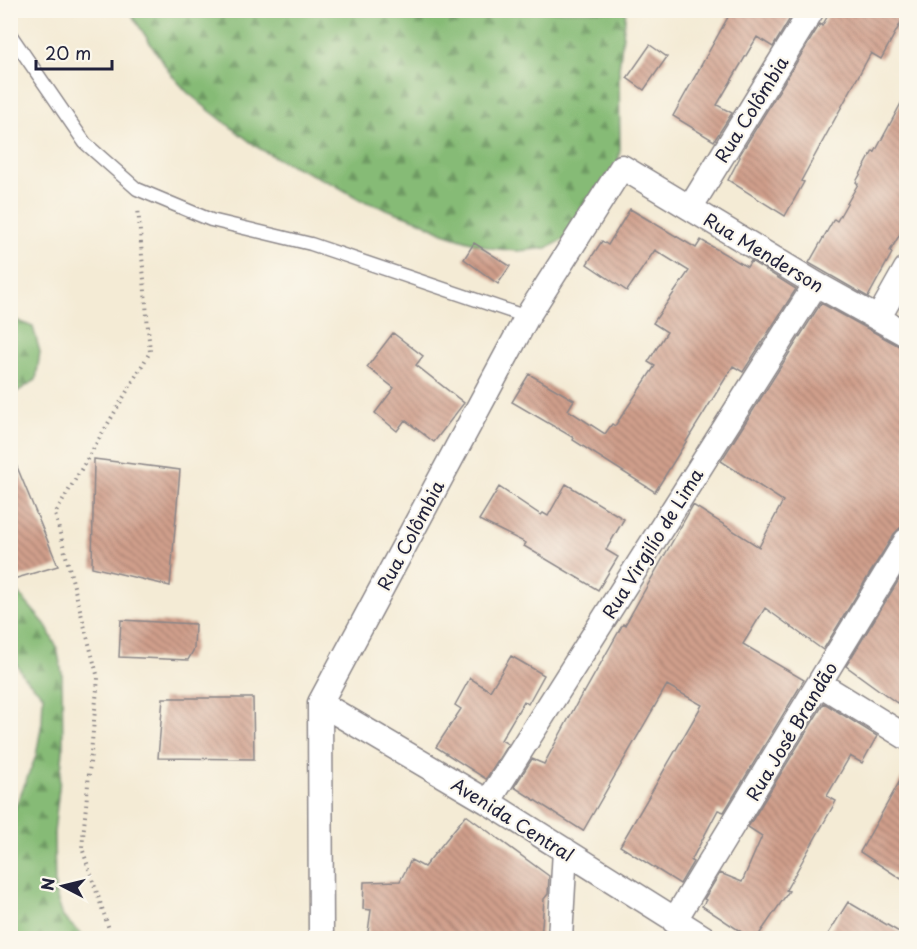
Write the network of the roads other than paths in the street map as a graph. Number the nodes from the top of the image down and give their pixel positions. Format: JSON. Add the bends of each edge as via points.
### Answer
{"nodes":[{"id":1,"x":812,"y":10,"type":"edge"},
{"id":2,"x":10,"y":34,"type":"edge"},
{"id":3,"x":622,"y":167,"type":"joint"},
{"id":4,"x":690,"y":208,"type":"junction"},
{"id":5,"x":906,"y":269,"type":"edge"},
{"id":6,"x":816,"y":284,"type":"junction"},
{"id":7,"x":526,"y":316,"type":"junction"},
{"id":8,"x":879,"y":317,"type":"junction"},
{"id":9,"x":906,"y":334,"type":"edge"},
{"id":10,"x":906,"y":541,"type":"edge"},
{"id":11,"x":820,"y":684,"type":"junction"},
{"id":12,"x":320,"y":703,"type":"junction"},
{"id":13,"x":906,"y":738,"type":"edge"},
{"id":14,"x":488,"y":802,"type":"junction"},
{"id":15,"x":565,"y":850,"type":"junction"},
{"id":16,"x":674,"y":921,"type":"junction"},
{"id":17,"x":321,"y":939,"type":"edge"},
{"id":18,"x":560,"y":939,"type":"edge"},
{"id":19,"x":704,"y":939,"type":"edge"}],
"edges":[{"from":1,"to":4,"type":"street","name":"Rua Colômbia"},
{"from":2,"to":7,"type":"lane","via":[[85,143],[137,189],[211,220],[311,244]]},
{"from":3,"to":4,"type":"street","name":"Rua Menderson"},
{"from":3,"to":7,"type":"street","name":"Rua Colômbia"},
{"from":4,"to":6,"type":"street","name":"Rua Menderson"},
{"from":5,"to":8,"type":"street"},
{"from":6,"to":8,"type":"street","name":"Rua Menderson"},
{"from":6,"to":14,"type":"street","name":"Rua Virgilío de Lima"},
{"from":7,"to":12,"type":"street","name":"Rua Colômbia"},
{"from":8,"to":9,"type":"street","name":"Rua Menderson"},
{"from":10,"to":11,"type":"street","name":"Rua José Brandão"},
{"from":11,"to":13,"type":"street"},
{"from":11,"to":16,"type":"street","name":"Rua José Brandão"},
{"from":12,"to":14,"type":"street","name":"Avenida Central"},
{"from":12,"to":17,"type":"street","name":"Rua Colômbia"},
{"from":14,"to":15,"type":"street","name":"Avenida Central"},
{"from":15,"to":16,"type":"street","name":"Avenida Central"},
{"from":15,"to":18,"type":"street"},
{"from":16,"to":19,"type":"street","name":"Avenida Central"}]}
